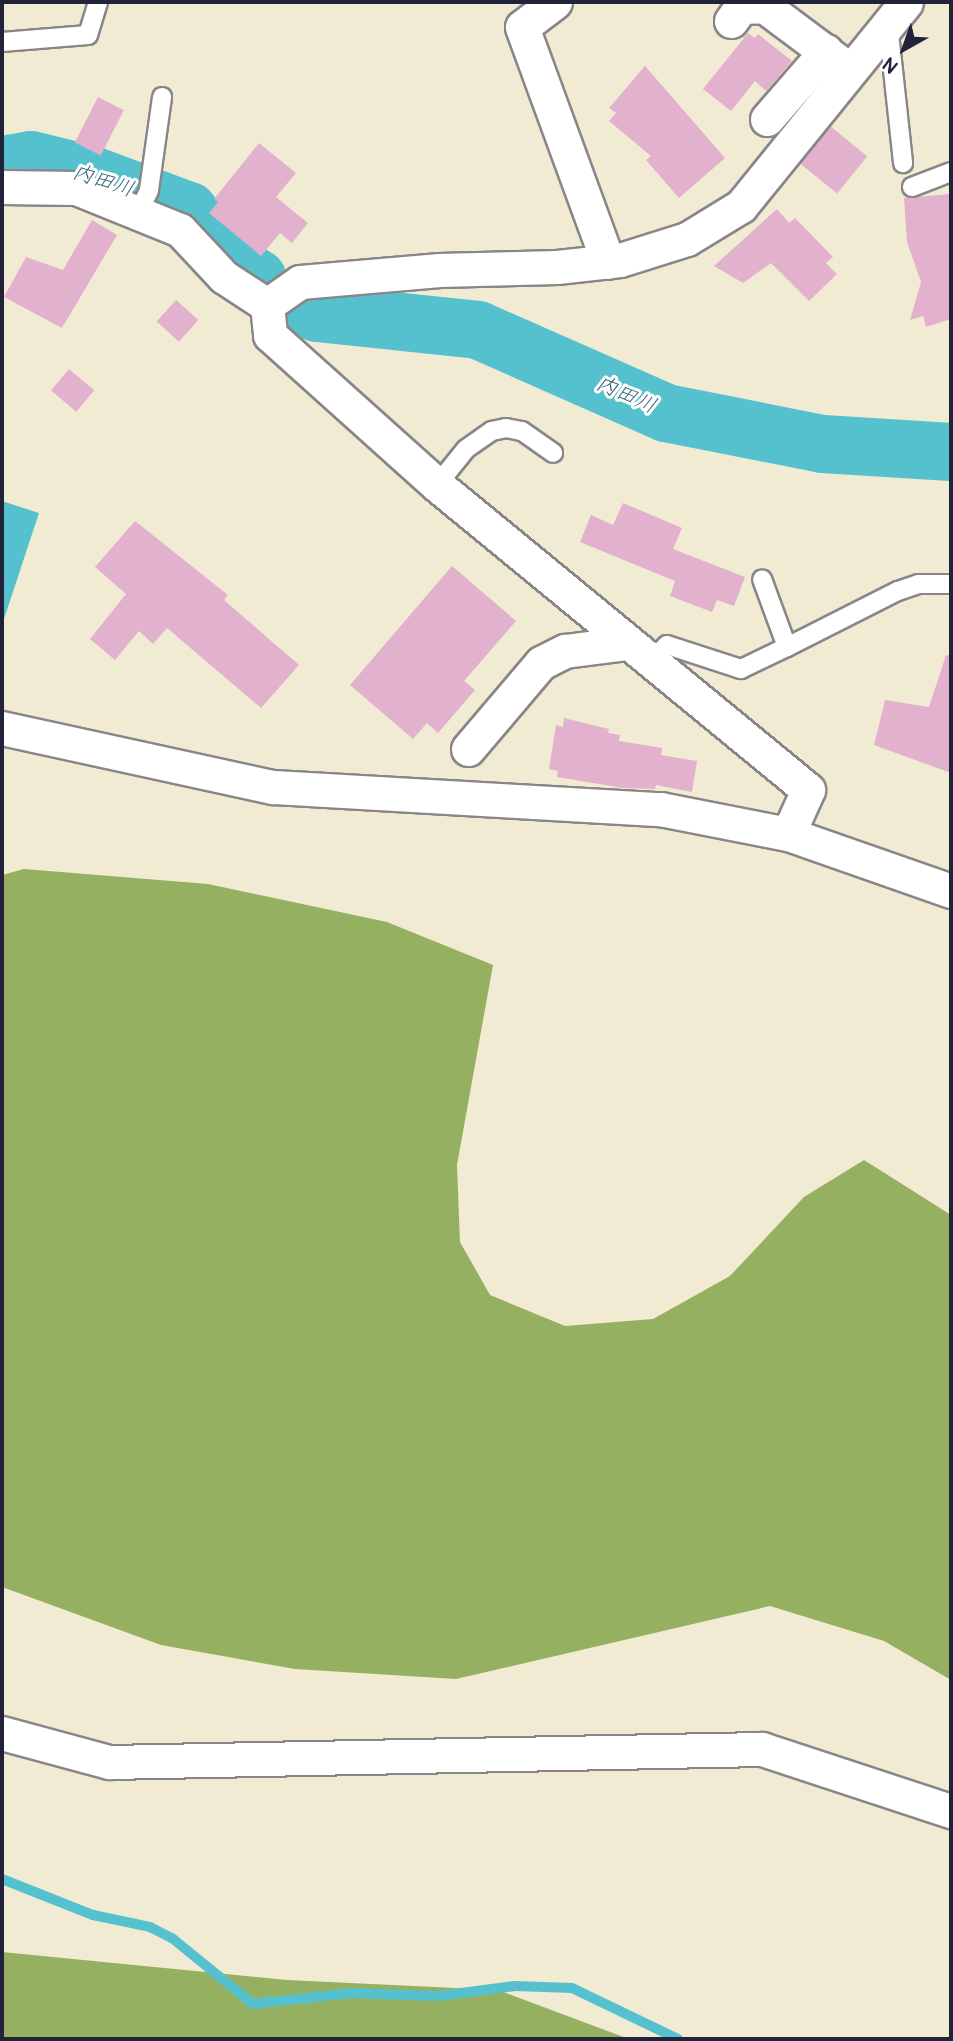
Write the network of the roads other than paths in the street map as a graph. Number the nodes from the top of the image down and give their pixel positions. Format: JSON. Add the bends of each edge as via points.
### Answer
{"nodes":[{"id":1,"x":98,"y":2,"type":"edge"},
{"id":2,"x":555,"y":2,"type":"edge"},
{"id":3,"x":897,"y":13,"type":"edge"},
{"id":4,"x":731,"y":21,"type":"dead end"},
{"id":5,"x":2,"y":42,"type":"edge"},
{"id":6,"x":838,"y":61,"type":"junction"},
{"id":7,"x":162,"y":97,"type":"dead end"},
{"id":8,"x":767,"y":119,"type":"dead end"},
{"id":9,"x":903,"y":163,"type":"dead end"},
{"id":10,"x":951,"y":172,"type":"edge"},
{"id":11,"x":2,"y":187,"type":"edge"},
{"id":12,"x":912,"y":187,"type":"dead end"},
{"id":13,"x":143,"y":202,"type":"junction"},
{"id":14,"x":608,"y":261,"type":"junction"},
{"id":15,"x":267,"y":305,"type":"junction"},
{"id":16,"x":553,"y":453,"type":"dead end"},
{"id":17,"x":437,"y":485,"type":"junction"},
{"id":18,"x":762,"y":579,"type":"dead end"},
{"id":19,"x":951,"y":584,"type":"edge"},
{"id":20,"x":786,"y":647,"type":"junction"},
{"id":21,"x":638,"y":653,"type":"junction"},
{"id":22,"x":2,"y":728,"type":"edge"},
{"id":23,"x":468,"y":749,"type":"dead end"},
{"id":24,"x":788,"y":834,"type":"junction"},
{"id":25,"x":951,"y":891,"type":"edge"},
{"id":26,"x":2,"y":1732,"type":"edge"},
{"id":27,"x":951,"y":1811,"type":"edge"}],
"edges":[{"from":1,"to":5,"type":"lane","via":[[88,35]]},
{"from":2,"to":14,"type":"street","via":[[522,27]]},
{"from":3,"to":6,"type":"street"},
{"from":3,"to":9,"type":"lane"},
{"from":4,"to":6,"type":"street","via":[[741,7],[764,6]]},
{"from":6,"to":8,"type":"street"},
{"from":6,"to":14,"type":"street","via":[[741,206],[687,239]]},
{"from":7,"to":13,"type":"lane"},
{"from":10,"to":12,"type":"lane"},
{"from":11,"to":13,"type":"street","via":[[76,188]]},
{"from":13,"to":15,"type":"street","via":[[180,230],[224,277]]},
{"from":14,"to":15,"type":"street","via":[[300,282]]},
{"from":15,"to":17,"type":"street","via":[[270,335]]},
{"from":16,"to":17,"type":"lane","via":[[522,431],[492,431],[466,449]]},
{"from":17,"to":21,"type":"street"},
{"from":18,"to":20,"type":"lane"},
{"from":19,"to":20,"type":"lane","via":[[918,584],[898,591]]},
{"from":20,"to":21,"type":"lane","via":[[741,669],[667,645]]},
{"from":21,"to":23,"type":"street","via":[[565,651],[541,663]]},
{"from":21,"to":24,"type":"street","via":[[808,790]]},
{"from":22,"to":24,"type":"street","via":[[273,787],[660,809]]},
{"from":24,"to":25,"type":"street"},
{"from":26,"to":27,"type":"street","via":[[109,1762],[762,1749]]}]}
